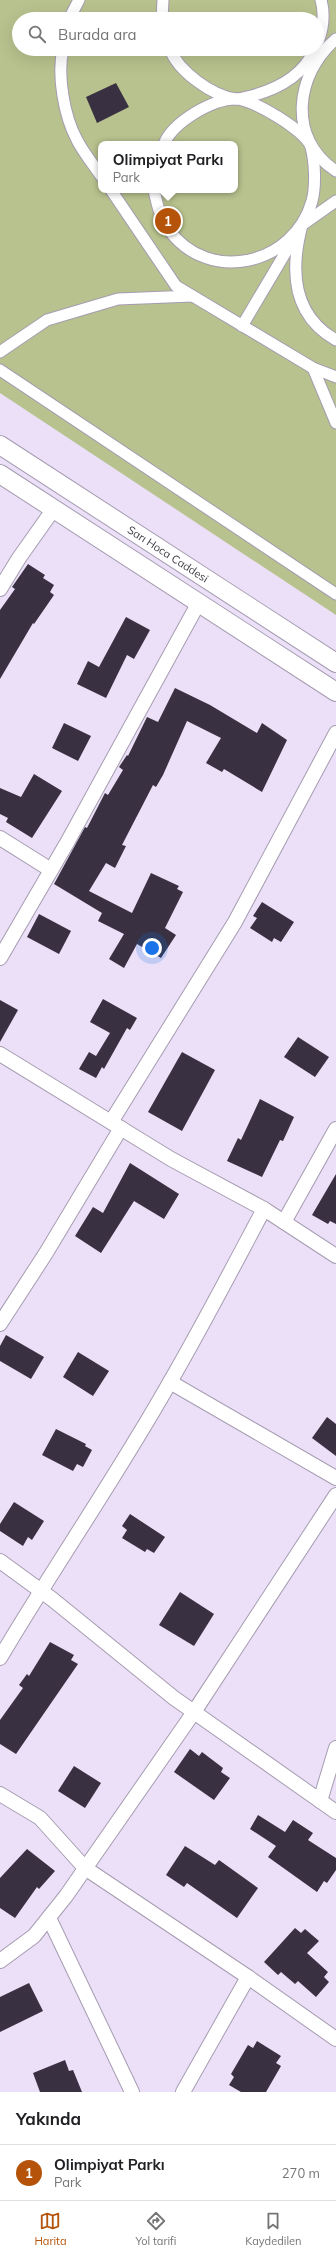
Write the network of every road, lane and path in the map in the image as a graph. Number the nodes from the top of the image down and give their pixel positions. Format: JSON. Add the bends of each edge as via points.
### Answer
{"nodes":[{"id":1,"x":79,"y":0,"type":"edge"},
{"id":2,"x":163,"y":0,"type":"edge"},
{"id":3,"x":321,"y":0,"type":"edge"},
{"id":4,"x":73,"y":12,"type":"edge"},
{"id":5,"x":162,"y":12,"type":"edge"},
{"id":6,"x":323,"y":12,"type":"edge"},
{"id":7,"x":336,"y":39,"type":"edge"},
{"id":8,"x":324,"y":51,"type":"edge"},
{"id":9,"x":61,"y":56,"type":"edge"},
{"id":10,"x":172,"y":56,"type":"edge"},
{"id":11,"x":312,"y":56,"type":"edge"},
{"id":12,"x":319,"y":56,"type":"edge"},
{"id":13,"x":236,"y":99,"type":"junction"},
{"id":14,"x":166,"y":141,"type":"edge"},
{"id":15,"x":310,"y":146,"type":"junction"},
{"id":16,"x":336,"y":171,"type":"edge"},
{"id":17,"x":98,"y":172,"type":"edge"},
{"id":18,"x":113,"y":193,"type":"edge"},
{"id":19,"x":155,"y":193,"type":"edge"},
{"id":20,"x":336,"y":201,"type":"edge"},
{"id":21,"x":302,"y":225,"type":"junction"},
{"id":22,"x":192,"y":296,"type":"junction"},
{"id":23,"x":242,"y":326,"type":"junction"},
{"id":24,"x":336,"y":340,"type":"edge"},
{"id":25,"x":0,"y":352,"type":"edge"},
{"id":26,"x":313,"y":368,"type":"junction"},
{"id":27,"x":0,"y":370,"type":"edge"},
{"id":28,"x":336,"y":377,"type":"edge"},
{"id":29,"x":336,"y":423,"type":"edge"},
{"id":30,"x":0,"y":445,"type":"edge"},
{"id":31,"x":0,"y":474,"type":"edge"},
{"id":32,"x":53,"y":510,"type":"junction"},
{"id":33,"x":0,"y":589,"type":"edge"},
{"id":34,"x":336,"y":594,"type":"edge"},
{"id":35,"x":198,"y":604,"type":"junction"},
{"id":36,"x":336,"y":663,"type":"edge"},
{"id":37,"x":336,"y":692,"type":"edge"},
{"id":38,"x":336,"y":733,"type":"edge"},
{"id":39,"x":0,"y":838,"type":"edge"},
{"id":40,"x":51,"y":870,"type":"junction"},
{"id":41,"x":0,"y":958,"type":"edge"},
{"id":42,"x":0,"y":1054,"type":"edge"},
{"id":43,"x":116,"y":1125,"type":"junction"},
{"id":44,"x":336,"y":1129,"type":"edge"},
{"id":45,"x":264,"y":1209,"type":"junction"},
{"id":46,"x":284,"y":1222,"type":"junction"},
{"id":47,"x":336,"y":1256,"type":"edge"},
{"id":48,"x":0,"y":1324,"type":"edge"},
{"id":49,"x":170,"y":1382,"type":"junction"},
{"id":50,"x":336,"y":1478,"type":"edge"},
{"id":51,"x":336,"y":1495,"type":"edge"},
{"id":52,"x":0,"y":1561,"type":"edge"},
{"id":53,"x":40,"y":1590,"type":"junction"},
{"id":54,"x":0,"y":1658,"type":"edge"},
{"id":55,"x":194,"y":1712,"type":"junction"},
{"id":56,"x":336,"y":1748,"type":"edge"},
{"id":57,"x":0,"y":1794,"type":"edge"},
{"id":58,"x":320,"y":1801,"type":"junction"},
{"id":59,"x":336,"y":1812,"type":"edge"},
{"id":60,"x":85,"y":1868,"type":"junction"},
{"id":61,"x":49,"y":1918,"type":"junction"},
{"id":62,"x":0,"y":1961,"type":"edge"},
{"id":63,"x":248,"y":1977,"type":"junction"},
{"id":64,"x":336,"y":2039,"type":"edge"},
{"id":65,"x":132,"y":2092,"type":"edge"},
{"id":66,"x":183,"y":2092,"type":"edge"}],
"edges":[{"from":1,"to":4,"type":"street"},
{"from":2,"to":5,"type":"street"},
{"from":3,"to":6,"type":"street"},
{"from":7,"to":8,"type":"street"},
{"from":9,"to":17,"type":"street","via":[[64,105],[76,139]]},
{"from":10,"to":13,"type":"street","via":[[190,77],[214,91]]},
{"from":11,"to":13,"type":"street","via":[[292,79],[268,92]]},
{"from":12,"to":15,"type":"street","via":[[306,78],[302,102],[304,126]]},
{"from":13,"to":14,"type":"street","via":[[201,109],[181,122]]},
{"from":13,"to":15,"type":"street","via":[[271,111],[292,127]]},
{"from":15,"to":16,"type":"street"},
{"from":15,"to":21,"type":"street","via":[[314,174],[312,201]]},
{"from":18,"to":22,"type":"street","via":[[176,286]]},
{"from":19,"to":21,"type":"street","via":[[158,209],[169,230],[185,246],[209,259],[235,263],[261,258],[284,245]]},
{"from":20,"to":21,"type":"street"},
{"from":21,"to":23,"type":"street"},
{"from":21,"to":24,"type":"street","via":[[295,267],[297,292],[308,315],[325,334]]},
{"from":22,"to":23,"type":"street"},
{"from":22,"to":25,"type":"street","via":[[118,299],[47,320]]},
{"from":23,"to":26,"type":"street"},
{"from":26,"to":28,"type":"street"},
{"from":26,"to":29,"type":"street"},
{"from":27,"to":34,"type":"street"},
{"from":30,"to":36,"type":"street","name":"Sarı Hoca Caddesi"},
{"from":31,"to":32,"type":"street"},
{"from":32,"to":33,"type":"street"},
{"from":32,"to":35,"type":"street"},
{"from":35,"to":37,"type":"street"},
{"from":35,"to":40,"type":"street"},
{"from":38,"to":43,"type":"street","via":[[235,922]]},
{"from":39,"to":40,"type":"street"},
{"from":40,"to":41,"type":"street"},
{"from":42,"to":43,"type":"street"},
{"from":43,"to":45,"type":"street","via":[[171,1159]]},
{"from":43,"to":48,"type":"street","via":[[46,1253]]},
{"from":44,"to":46,"type":"street"},
{"from":45,"to":46,"type":"street"},
{"from":45,"to":49,"type":"street"},
{"from":46,"to":47,"type":"street"},
{"from":49,"to":50,"type":"street"},
{"from":49,"to":53,"type":"street","via":[[109,1484]]},
{"from":51,"to":55,"type":"street"},
{"from":52,"to":53,"type":"street"},
{"from":53,"to":54,"type":"street"},
{"from":53,"to":55,"type":"street"},
{"from":55,"to":58,"type":"street"},
{"from":55,"to":60,"type":"street"},
{"from":56,"to":58,"type":"street"},
{"from":57,"to":60,"type":"street","via":[[40,1818]]},
{"from":58,"to":59,"type":"street"},
{"from":60,"to":61,"type":"street"},
{"from":60,"to":63,"type":"street"},
{"from":61,"to":62,"type":"street","via":[[34,1936]]},
{"from":61,"to":65,"type":"street"},
{"from":63,"to":64,"type":"street"},
{"from":63,"to":66,"type":"street"}]}
